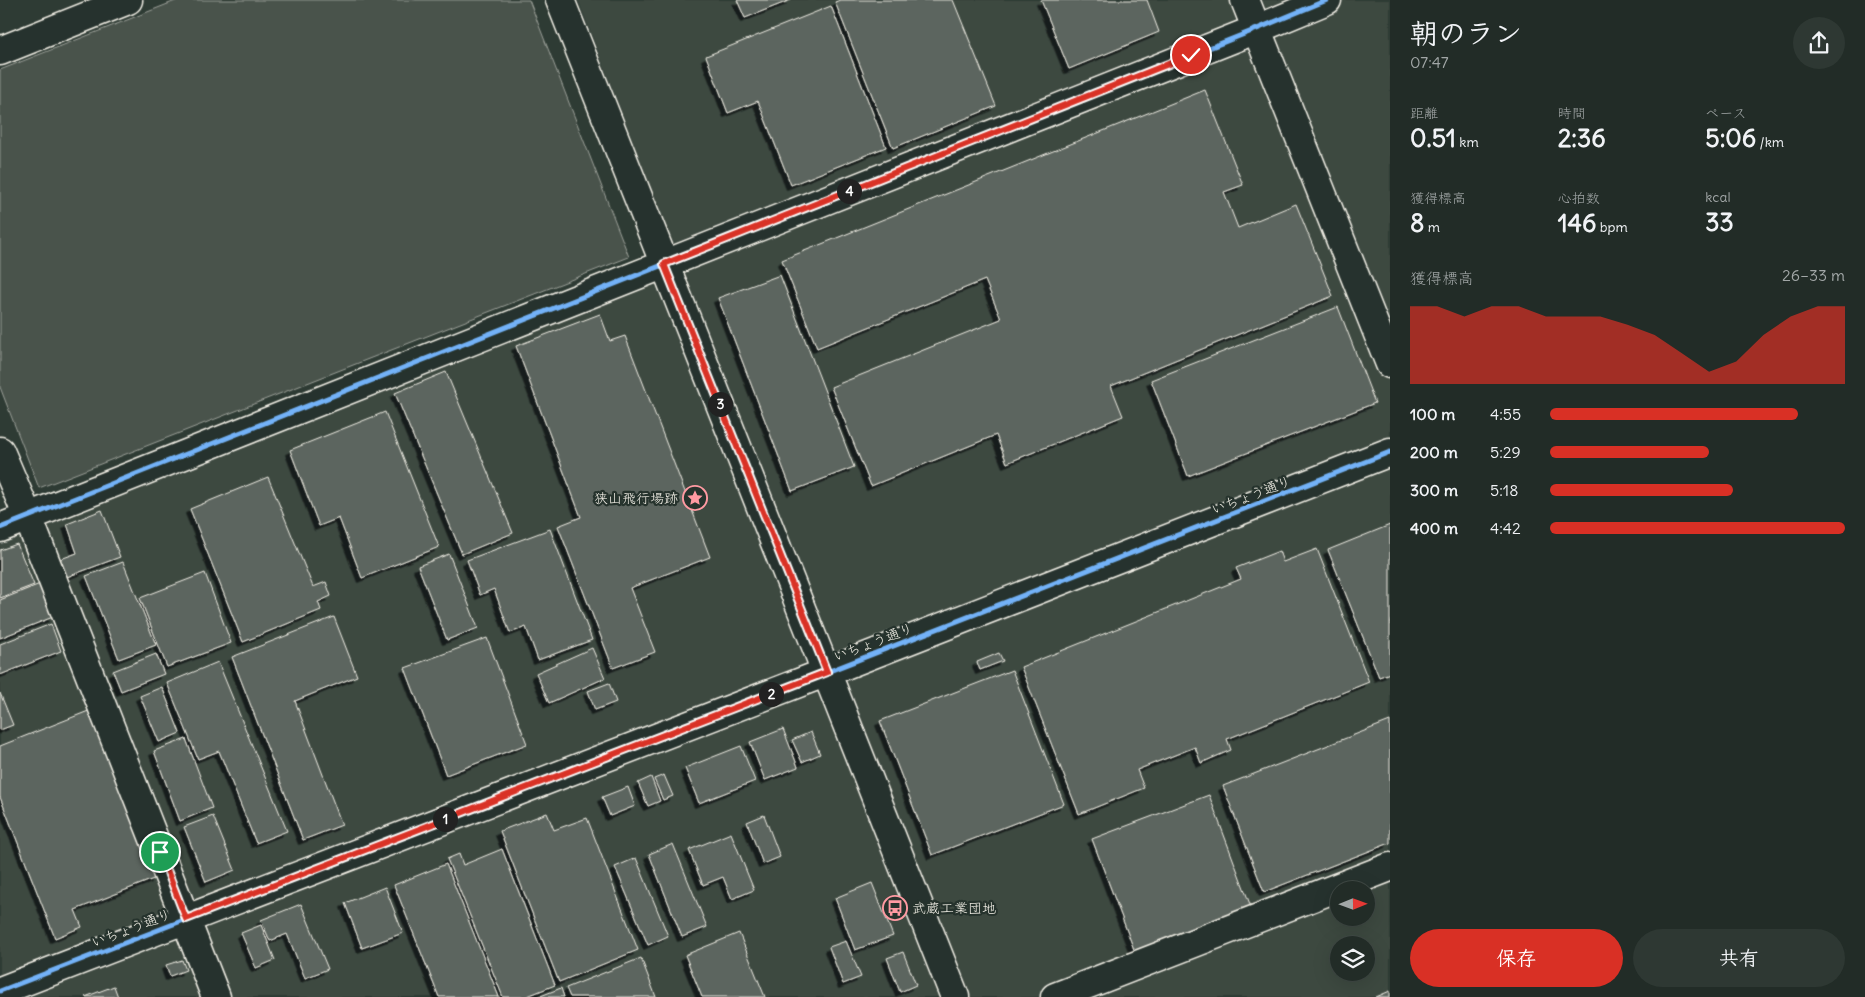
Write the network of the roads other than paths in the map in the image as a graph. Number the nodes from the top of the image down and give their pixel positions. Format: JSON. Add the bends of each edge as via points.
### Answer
{"nodes":[{"id":1,"x":128,"y":0,"type":"edge"},
{"id":2,"x":560,"y":0,"type":"edge"},
{"id":3,"x":1245,"y":0,"type":"edge"},
{"id":4,"x":1327,"y":0,"type":"edge"},
{"id":5,"x":1257,"y":29,"type":"junction"},
{"id":6,"x":0,"y":51,"type":"edge"},
{"id":7,"x":664,"y":264,"type":"junction"},
{"id":8,"x":1390,"y":364,"type":"edge"},
{"id":9,"x":0,"y":451,"type":"edge"},
{"id":10,"x":1390,"y":452,"type":"edge"},
{"id":11,"x":28,"y":517,"type":"junction"},
{"id":12,"x":0,"y":528,"type":"edge"},
{"id":13,"x":827,"y":672,"type":"junction"},
{"id":14,"x":1390,"y":867,"type":"edge"},
{"id":15,"x":186,"y":919,"type":"junction"},
{"id":16,"x":0,"y":991,"type":"edge"},
{"id":17,"x":216,"y":997,"type":"edge"},
{"id":18,"x":955,"y":997,"type":"edge"},
{"id":19,"x":1055,"y":997,"type":"edge"}],
"edges":[{"from":1,"to":6,"type":"street"},
{"from":2,"to":7,"type":"street"},
{"from":3,"to":5,"type":"street"},
{"from":4,"to":5,"type":"street"},
{"from":5,"to":7,"type":"street"},
{"from":5,"to":8,"type":"street"},
{"from":7,"to":11,"type":"street"},
{"from":7,"to":13,"type":"street"},
{"from":9,"to":11,"type":"street"},
{"from":10,"to":13,"type":"street","name":"いちょう通り"},
{"from":11,"to":12,"type":"street"},
{"from":11,"to":15,"type":"street"},
{"from":13,"to":15,"type":"street","name":"いちょう通り"},
{"from":13,"to":18,"type":"street"},
{"from":14,"to":19,"type":"street"},
{"from":15,"to":16,"type":"street","name":"いちょう通り"},
{"from":15,"to":17,"type":"street"}]}
